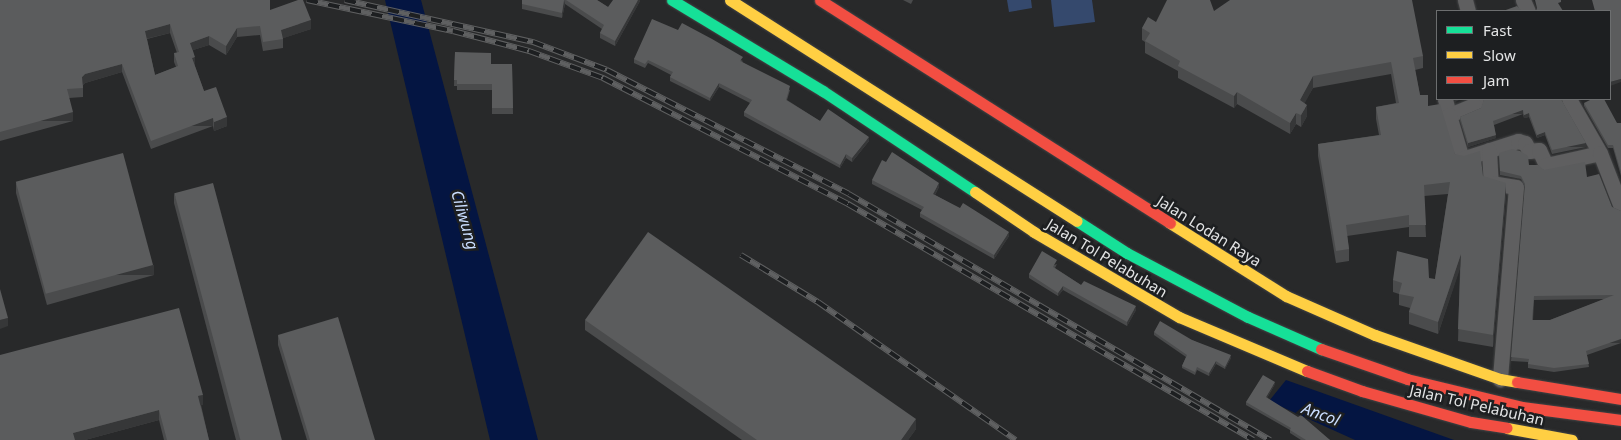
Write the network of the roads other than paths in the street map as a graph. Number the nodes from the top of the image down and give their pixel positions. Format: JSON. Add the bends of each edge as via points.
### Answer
{"nodes":[{"id":1,"x":672,"y":0,"type":"edge"},
{"id":2,"x":730,"y":0,"type":"edge"},
{"id":3,"x":820,"y":0,"type":"edge"},
{"id":4,"x":1445,"y":100,"type":"edge"},
{"id":5,"x":1476,"y":100,"type":"edge"},
{"id":6,"x":1570,"y":100,"type":"edge"},
{"id":7,"x":1449,"y":115,"type":"junction"},
{"id":8,"x":1489,"y":150,"type":"junction"},
{"id":9,"x":1600,"y":154,"type":"junction"},
{"id":10,"x":1620,"y":198,"type":"edge"},
{"id":11,"x":1500,"y":379,"type":"junction"},
{"id":12,"x":1517,"y":383,"type":"junction"},
{"id":13,"x":1621,"y":399,"type":"edge"},
{"id":14,"x":1621,"y":420,"type":"edge"},
{"id":15,"x":1512,"y":440,"type":"edge"},
{"id":16,"x":1572,"y":440,"type":"edge"}],
"edges":[{"from":1,"to":16,"type":"highway","name":"Jalan Tol Pelabuhan","bridge":true,"via":[[824,91],[1034,232],[1179,317],[1270,358],[1362,391],[1471,422]]},
{"from":2,"to":14,"type":"highway","name":"Jalan Tol Pelabuhan","bridge":true,"via":[[1127,253],[1248,317],[1306,344],[1407,379],[1522,407]]},
{"from":3,"to":11,"type":"highway","name":"Jalan Lodan Raya","via":[[1286,296],[1375,335]]},
{"from":4,"to":7,"type":"street"},
{"from":5,"to":7,"type":"street","via":[[1474,105]]},
{"from":6,"to":9,"type":"street"},
{"from":7,"to":8,"type":"street","via":[[1462,159]]},
{"from":8,"to":9,"type":"street","via":[[1522,141],[1529,151],[1539,150],[1546,165]]},
{"from":8,"to":11,"type":"street","via":[[1491,183],[1516,187]]},
{"from":9,"to":10,"type":"street"},
{"from":11,"to":12,"type":"highway","name":"Jalan Lodan Raya"},
{"from":12,"to":13,"type":"highway","name":"Jalan Lodan Raya"},
{"from":12,"to":15,"type":"highway","bridge":true}]}
